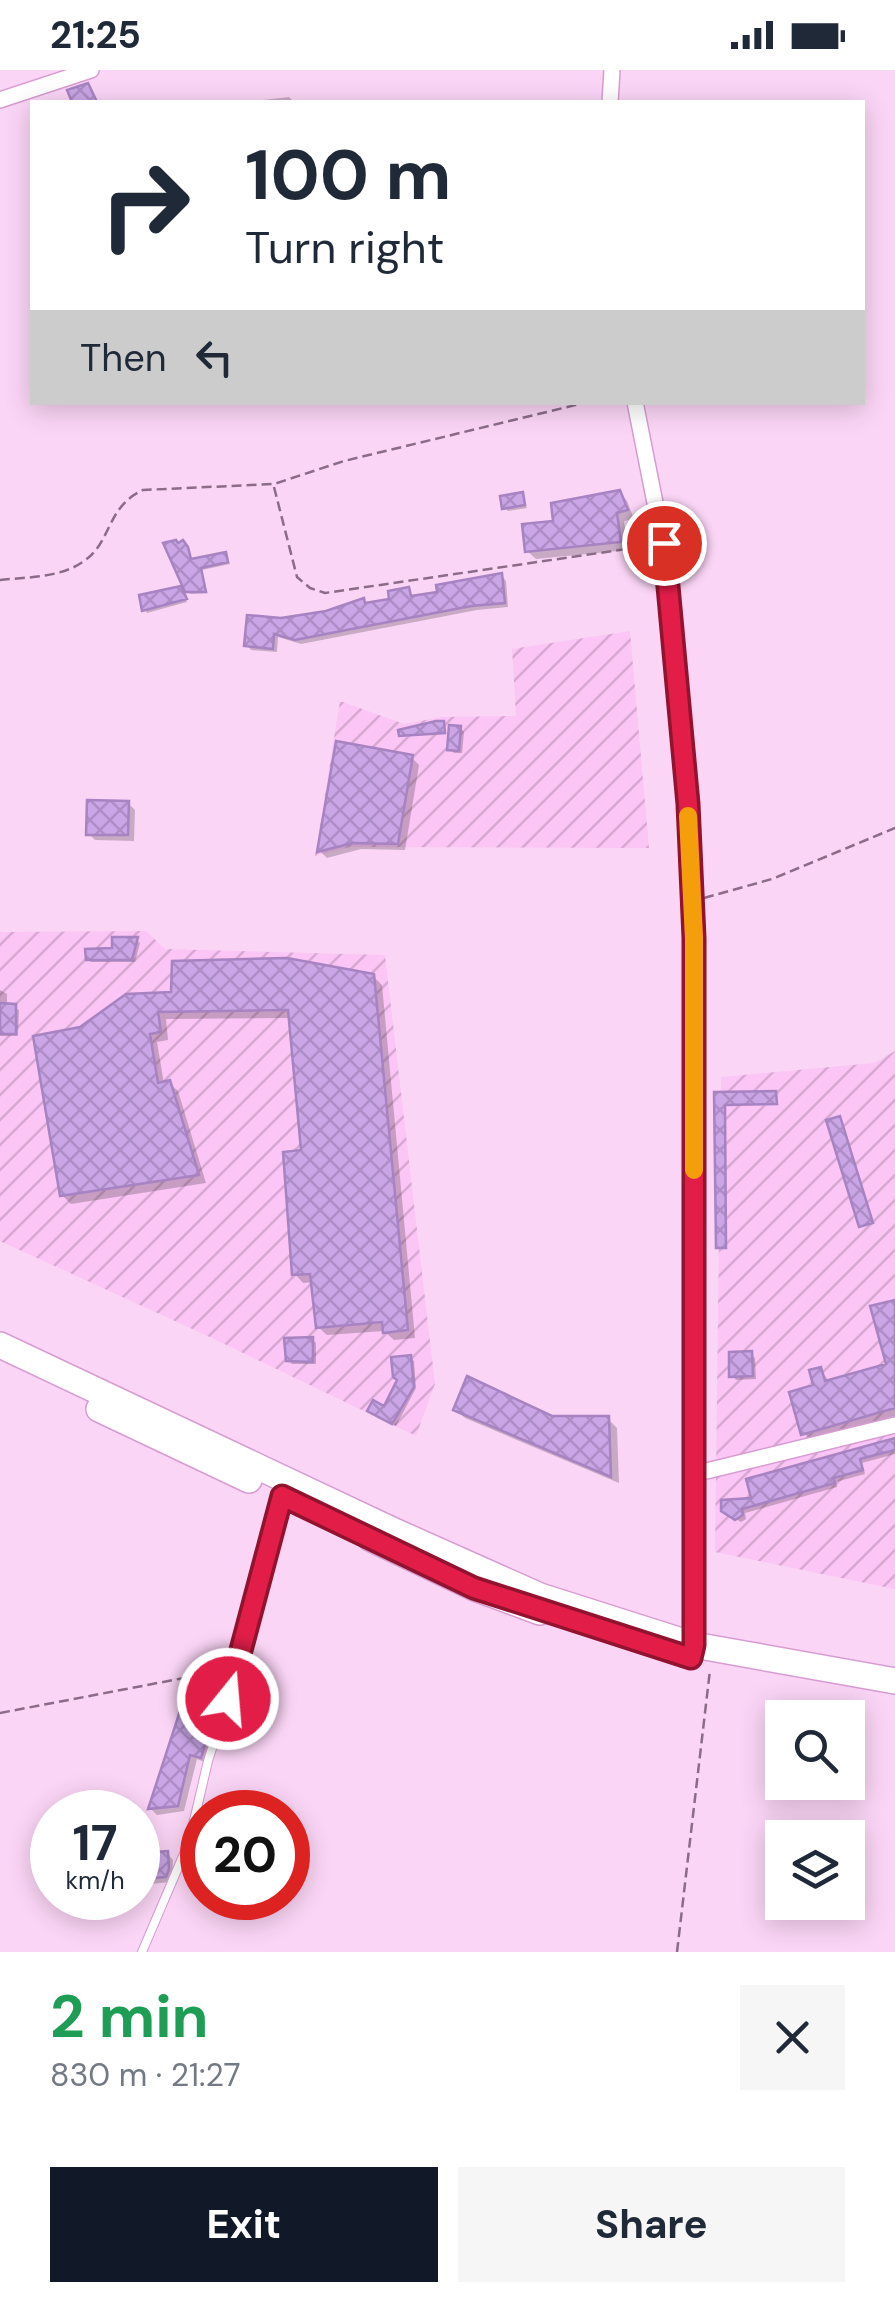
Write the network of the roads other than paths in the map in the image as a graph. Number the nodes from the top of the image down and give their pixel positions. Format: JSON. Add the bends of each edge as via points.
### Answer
{"nodes":[{"id":1,"x":91,"y":70,"type":"edge"},
{"id":2,"x":612,"y":70,"type":"edge"},
{"id":3,"x":0,"y":100,"type":"edge"},
{"id":4,"x":610,"y":100,"type":"edge"},
{"id":5,"x":637,"y":405,"type":"edge"},
{"id":6,"x":0,"y":1344,"type":"edge"},
{"id":7,"x":0,"y":1362,"type":"edge"},
{"id":8,"x":895,"y":1425,"type":"edge"},
{"id":9,"x":694,"y":1474,"type":"junction"},
{"id":10,"x":282,"y":1496,"type":"junction"},
{"id":11,"x":699,"y":1655,"type":"junction"},
{"id":12,"x":891,"y":1682,"type":"edge"},
{"id":13,"x":142,"y":1952,"type":"edge"}],
"edges":[{"from":1,"to":3,"type":"street"},
{"from":2,"to":4,"type":"street"},
{"from":5,"to":9,"type":"street","via":[[664,543],[688,804]]},
{"from":6,"to":11,"type":"highway","via":[[540,1596]]},
{"from":7,"to":10,"type":"highway"},
{"from":8,"to":9,"type":"street"},
{"from":9,"to":11,"type":"street"},
{"from":10,"to":11,"type":"highway","via":[[474,1588]]},
{"from":10,"to":13,"type":"lane","via":[[189,1842]]},
{"from":11,"to":12,"type":"highway"}]}
